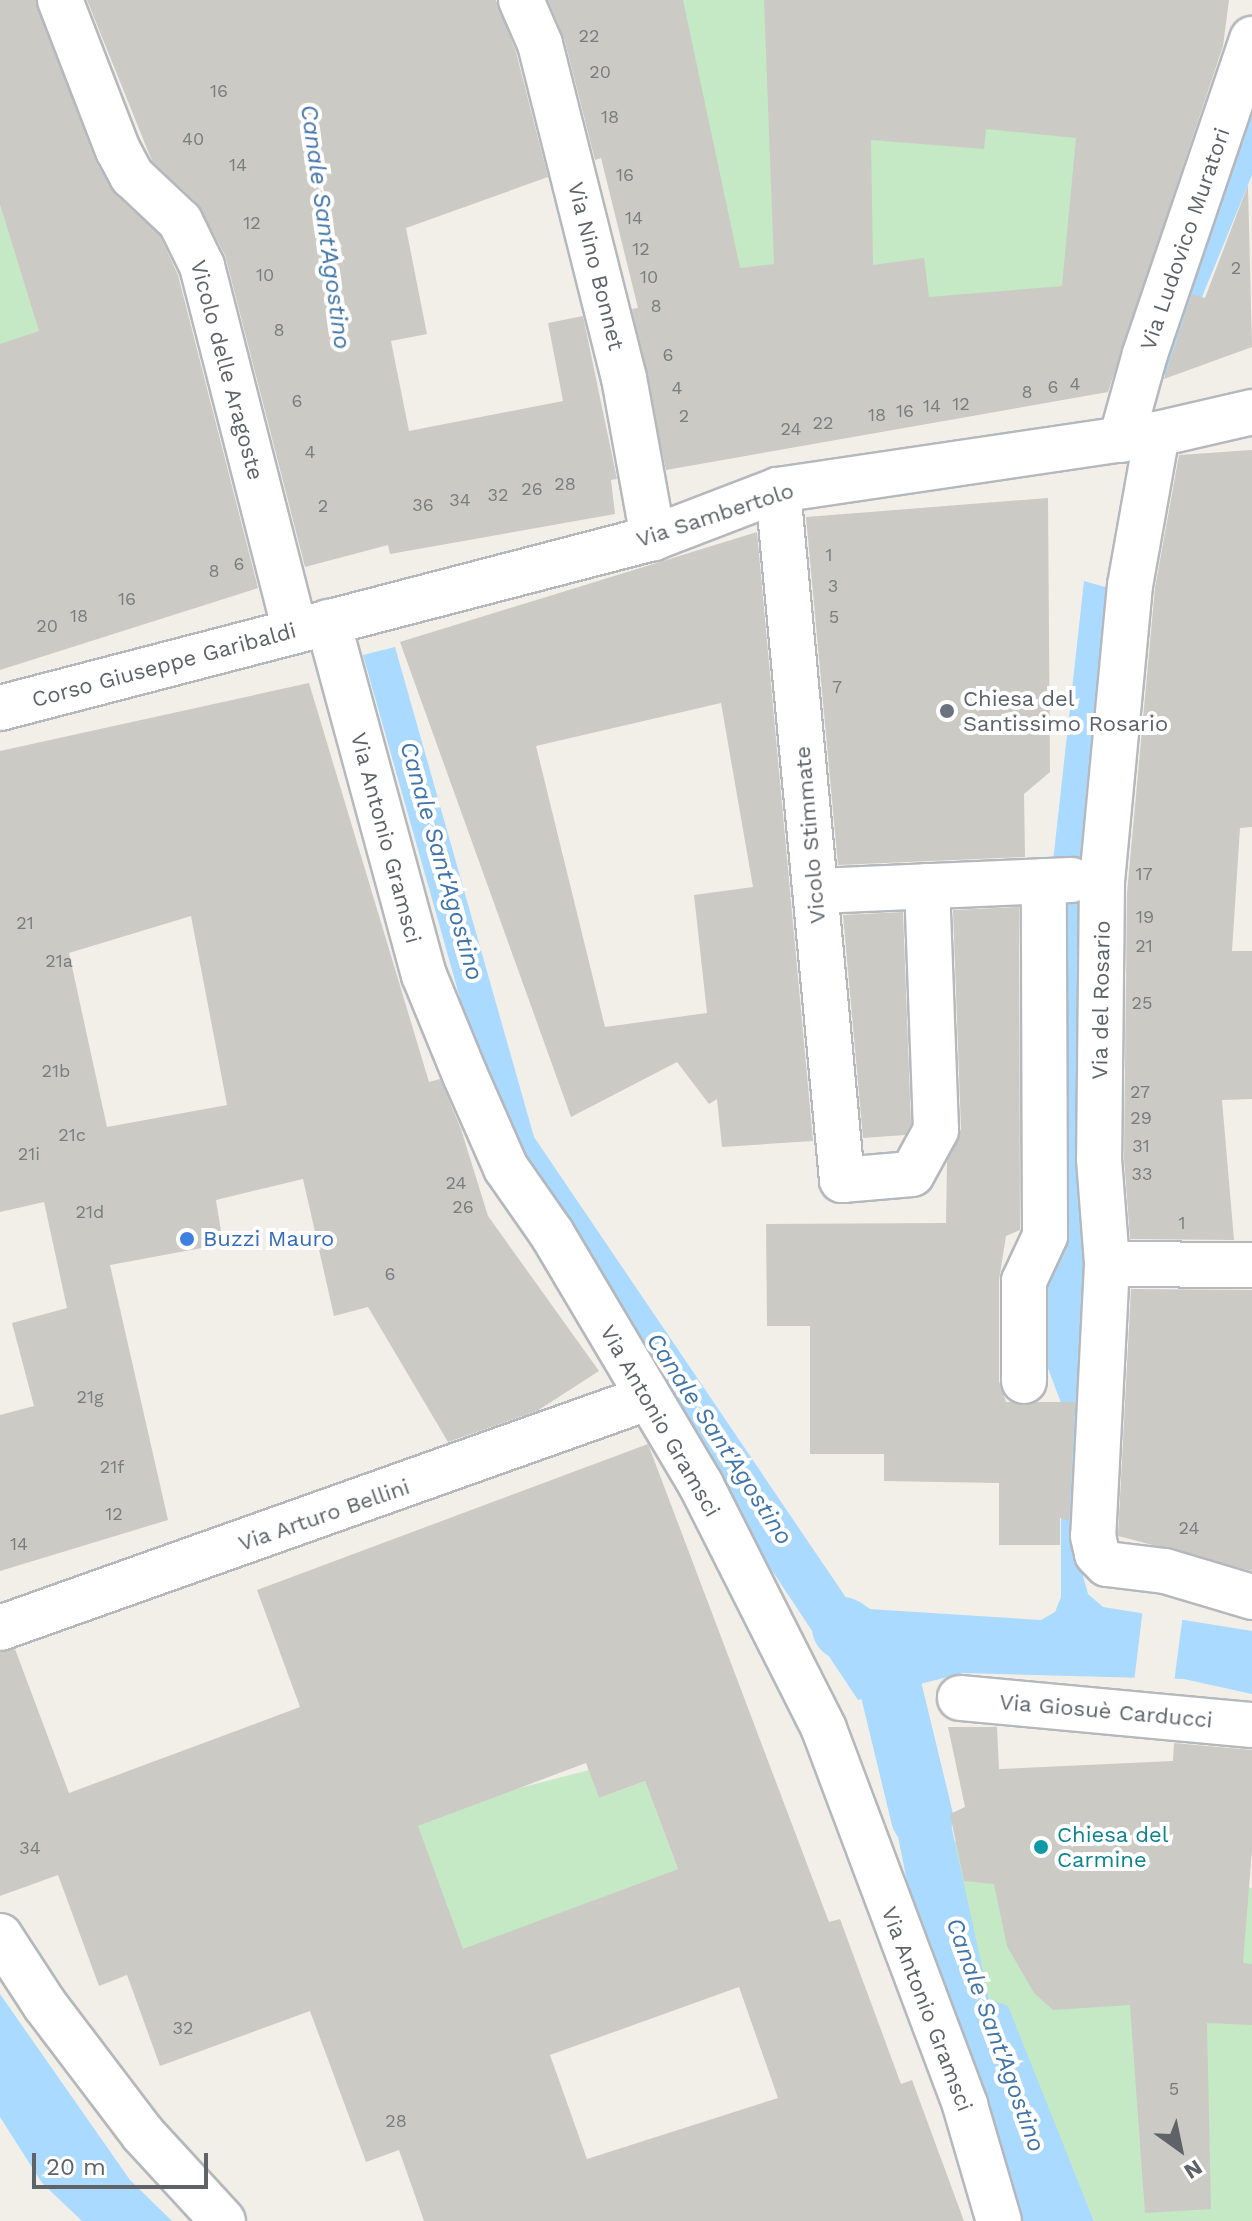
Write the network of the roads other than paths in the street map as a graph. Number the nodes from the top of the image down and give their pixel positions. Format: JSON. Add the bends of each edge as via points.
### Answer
{"nodes":[{"id":1,"x":60,"y":0,"type":"edge"},
{"id":2,"x":521,"y":0,"type":"edge"},
{"id":3,"x":1252,"y":39,"type":"edge"},
{"id":4,"x":1252,"y":412,"type":"edge"},
{"id":5,"x":1139,"y":437,"type":"junction"},
{"id":6,"x":778,"y":490,"type":"junction"},
{"id":7,"x":653,"y":538,"type":"junction"},
{"id":8,"x":311,"y":626,"type":"junction"},
{"id":9,"x":0,"y":708,"type":"edge"},
{"id":10,"x":1070,"y":880,"type":"junction"},
{"id":11,"x":927,"y":886,"type":"junction"},
{"id":12,"x":817,"y":891,"type":"dead end"},
{"id":13,"x":1107,"y":1264,"type":"junction"},
{"id":14,"x":1252,"y":1265,"type":"edge"},
{"id":15,"x":1024,"y":1381,"type":"dead end"},
{"id":16,"x":647,"y":1398,"type":"junction"},
{"id":17,"x":1252,"y":1597,"type":"edge"},
{"id":18,"x":0,"y":1628,"type":"edge"},
{"id":19,"x":960,"y":1698,"type":"dead end"},
{"id":20,"x":1252,"y":1725,"type":"edge"},
{"id":21,"x":0,"y":1936,"type":"edge"},
{"id":22,"x":223,"y":2221,"type":"edge"},
{"id":23,"x":999,"y":2221,"type":"edge"}],
"edges":[{"from":1,"to":8,"type":"street","name":"Vicolo delle Aragoste","via":[[118,150],[132,176],[180,221],[202,266]]},
{"from":2,"to":7,"type":"street","name":"Via Nino Bonnet","via":[[540,44],[624,378]]},
{"from":3,"to":5,"type":"street","name":"Via Ludovico Muratori","via":[[1145,354]]},
{"from":4,"to":5,"type":"street","name":"Via Sambertolo"},
{"from":5,"to":6,"type":"street","name":"Via Sambertolo"},
{"from":5,"to":10,"type":"street","name":"Via del Rosario","via":[[1130,585]]},
{"from":6,"to":7,"type":"street","name":"Via Sambertolo"},
{"from":6,"to":11,"type":"street","name":"Vicolo Stimmate","via":[[842,1180],[912,1174],[936,1130]]},
{"from":7,"to":8,"type":"street","name":"Via Sambertolo"},
{"from":8,"to":9,"type":"street","name":"Corso Giuseppe Garibaldi"},
{"from":8,"to":16,"type":"street","name":"Via Antonio Gramsci","via":[[424,975],[459,1061],[506,1168],[552,1234]]},
{"from":10,"to":11,"type":"street"},
{"from":10,"to":13,"type":"street","name":"Via del Rosario"},
{"from":10,"to":15,"type":"street","via":[[1045,1236],[1024,1281]]},
{"from":11,"to":12,"type":"street"},
{"from":13,"to":14,"type":"street"},
{"from":13,"to":17,"type":"street","name":"Via del Rosario","via":[[1093,1536],[1097,1554],[1107,1564],[1164,1582]]},
{"from":16,"to":18,"type":"street","name":"Via Arturo Bellini"},
{"from":16,"to":23,"type":"street","name":"Via Antonio Gramsci","via":[[701,1485],[824,1729],[965,2105]]},
{"from":19,"to":20,"type":"street","name":"Via Giosuè Carducci","via":[[1148,1707]]},
{"from":21,"to":22,"type":"street","via":[[143,2134]]}]}
